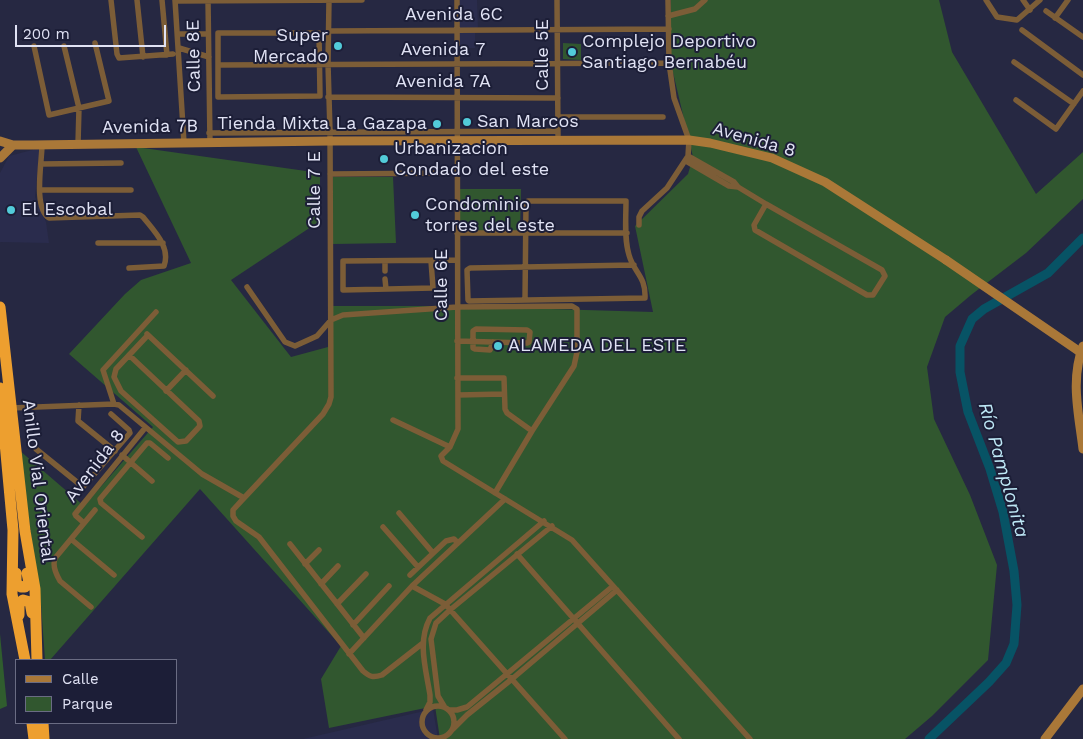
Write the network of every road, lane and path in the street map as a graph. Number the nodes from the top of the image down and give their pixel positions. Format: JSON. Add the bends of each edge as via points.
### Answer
{"nodes":[{"id":1,"x":111,"y":0,"type":"edge"},
{"id":2,"x":137,"y":0,"type":"edge"},
{"id":3,"x":162,"y":0,"type":"edge"},
{"id":4,"x":208,"y":0,"type":"edge"},
{"id":5,"x":330,"y":0,"type":"edge"},
{"id":6,"x":362,"y":0,"type":"edge"},
{"id":7,"x":457,"y":0,"type":"edge"},
{"id":8,"x":557,"y":0,"type":"edge"},
{"id":9,"x":668,"y":0,"type":"edge"},
{"id":10,"x":705,"y":0,"type":"edge"},
{"id":11,"x":986,"y":0,"type":"edge"},
{"id":12,"x":1023,"y":0,"type":"edge"},
{"id":13,"x":1040,"y":0,"type":"edge"},
{"id":14,"x":1068,"y":0,"type":"edge"},
{"id":15,"x":175,"y":1,"type":"edge"},
{"id":16,"x":1030,"y":10,"type":"junction"},
{"id":17,"x":1046,"y":11,"type":"dead end"},
{"id":18,"x":668,"y":16,"type":"junction"},
{"id":19,"x":1055,"y":18,"type":"junction"},
{"id":20,"x":668,"y":29,"type":"junction"},
{"id":21,"x":457,"y":30,"type":"junction"},
{"id":22,"x":557,"y":30,"type":"junction"},
{"id":23,"x":1022,"y":30,"type":"dead end"},
{"id":24,"x":330,"y":31,"type":"junction"},
{"id":25,"x":178,"y":34,"type":"junction"},
{"id":26,"x":208,"y":34,"type":"junction"},
{"id":27,"x":1083,"y":37,"type":"edge"},
{"id":28,"x":95,"y":43,"type":"dead end"},
{"id":29,"x":34,"y":46,"type":"dead end"},
{"id":30,"x":64,"y":46,"type":"dead end"},
{"id":31,"x":179,"y":48,"type":"junction"},
{"id":32,"x":143,"y":57,"type":"junction"},
{"id":33,"x":209,"y":57,"type":"junction"},
{"id":34,"x":1014,"y":62,"type":"dead end"},
{"id":35,"x":669,"y":63,"type":"junction"},
{"id":36,"x":319,"y":64,"type":"junction"},
{"id":37,"x":328,"y":64,"type":"junction"},
{"id":38,"x":457,"y":64,"type":"junction"},
{"id":39,"x":558,"y":64,"type":"junction"},
{"id":40,"x":218,"y":65,"type":"junction"},
{"id":41,"x":1083,"y":75,"type":"edge"},
{"id":42,"x":1083,"y":91,"type":"edge"},
{"id":43,"x":328,"y":97,"type":"junction"},
{"id":44,"x":457,"y":97,"type":"junction"},
{"id":45,"x":558,"y":98,"type":"junction"},
{"id":46,"x":1016,"y":100,"type":"dead end"},
{"id":47,"x":1074,"y":104,"type":"junction"},
{"id":48,"x":79,"y":108,"type":"junction"},
{"id":49,"x":558,"y":117,"type":"junction"},
{"id":50,"x":663,"y":117,"type":"dead end"},
{"id":51,"x":558,"y":135,"type":"junction"},
{"id":52,"x":330,"y":136,"type":"junction"},
{"id":53,"x":457,"y":136,"type":"junction"},
{"id":54,"x":209,"y":138,"type":"junction"},
{"id":55,"x":689,"y":140,"type":"junction"},
{"id":56,"x":0,"y":141,"type":"edge"},
{"id":57,"x":184,"y":143,"type":"junction"},
{"id":58,"x":78,"y":144,"type":"junction"},
{"id":59,"x":13,"y":145,"type":"junction"},
{"id":60,"x":42,"y":145,"type":"junction"},
{"id":61,"x":0,"y":158,"type":"edge"},
{"id":62,"x":687,"y":159,"type":"junction"},
{"id":63,"x":121,"y":163,"type":"dead end"},
{"id":64,"x":41,"y":164,"type":"junction"},
{"id":65,"x":457,"y":173,"type":"junction"},
{"id":66,"x":330,"y":174,"type":"junction"},
{"id":67,"x":40,"y":190,"type":"junction"},
{"id":68,"x":131,"y":190,"type":"dead end"},
{"id":69,"x":766,"y":204,"type":"junction"},
{"id":70,"x":639,"y":225,"type":"dead end"},
{"id":71,"x":627,"y":232,"type":"junction"},
{"id":72,"x":457,"y":233,"type":"junction"},
{"id":73,"x":526,"y":233,"type":"junction"},
{"id":74,"x":162,"y":242,"type":"junction"},
{"id":75,"x":98,"y":243,"type":"dead end"},
{"id":76,"x":457,"y":260,"type":"junction"},
{"id":77,"x":385,"y":261,"type":"junction"},
{"id":78,"x":431,"y":261,"type":"junction"},
{"id":79,"x":634,"y":265,"type":"junction"},
{"id":80,"x":526,"y":266,"type":"junction"},
{"id":81,"x":128,"y":268,"type":"dead end"},
{"id":82,"x":385,"y":271,"type":"dead end"},
{"id":83,"x":385,"y":278,"type":"dead end"},
{"id":84,"x":247,"y":287,"type":"dead end"},
{"id":85,"x":386,"y":289,"type":"junction"},
{"id":86,"x":525,"y":300,"type":"junction"},
{"id":87,"x":0,"y":306,"type":"edge"},
{"id":88,"x":457,"y":307,"type":"junction"},
{"id":89,"x":156,"y":312,"type":"dead end"},
{"id":90,"x":331,"y":320,"type":"junction"},
{"id":91,"x":140,"y":328,"type":"junction"},
{"id":92,"x":148,"y":335,"type":"junction"},
{"id":93,"x":457,"y":341,"type":"junction"},
{"id":94,"x":473,"y":342,"type":"junction"},
{"id":95,"x":1083,"y":346,"type":"edge"},
{"id":96,"x":1083,"y":354,"type":"edge"},
{"id":97,"x":129,"y":355,"type":"junction"},
{"id":98,"x":186,"y":370,"type":"junction"},
{"id":99,"x":457,"y":378,"type":"junction"},
{"id":100,"x":0,"y":388,"type":"edge"},
{"id":101,"x":166,"y":391,"type":"junction"},
{"id":102,"x":504,"y":394,"type":"junction"},
{"id":103,"x":458,"y":395,"type":"junction"},
{"id":104,"x":212,"y":396,"type":"dead end"},
{"id":105,"x":114,"y":404,"type":"junction"},
{"id":106,"x":79,"y":405,"type":"junction"},
{"id":107,"x":1083,"y":405,"type":"edge"},
{"id":108,"x":11,"y":408,"type":"junction"},
{"id":109,"x":111,"y":414,"type":"dead end"},
{"id":110,"x":393,"y":420,"type":"dead end"},
{"id":111,"x":1080,"y":422,"type":"junction"},
{"id":112,"x":145,"y":428,"type":"junction"},
{"id":113,"x":532,"y":430,"type":"junction"},
{"id":114,"x":450,"y":447,"type":"junction"},
{"id":115,"x":36,"y":449,"type":"dead end"},
{"id":116,"x":1083,"y":450,"type":"edge"},
{"id":117,"x":114,"y":451,"type":"junction"},
{"id":118,"x":122,"y":455,"type":"junction"},
{"id":119,"x":168,"y":458,"type":"dead end"},
{"id":120,"x":131,"y":462,"type":"junction"},
{"id":121,"x":152,"y":481,"type":"dead end"},
{"id":122,"x":495,"y":493,"type":"junction"},
{"id":123,"x":244,"y":498,"type":"junction"},
{"id":124,"x":505,"y":499,"type":"junction"},
{"id":125,"x":95,"y":510,"type":"dead end"},
{"id":126,"x":399,"y":513,"type":"dead end"},
{"id":127,"x":544,"y":522,"type":"junction"},
{"id":128,"x":84,"y":523,"type":"junction"},
{"id":129,"x":552,"y":526,"type":"junction"},
{"id":130,"x":383,"y":527,"type":"dead end"},
{"id":131,"x":142,"y":537,"type":"dead end"},
{"id":132,"x":71,"y":539,"type":"junction"},
{"id":133,"x":458,"y":543,"type":"junction"},
{"id":134,"x":290,"y":544,"type":"dead end"},
{"id":135,"x":319,"y":550,"type":"dead end"},
{"id":136,"x":433,"y":553,"type":"junction"},
{"id":137,"x":517,"y":554,"type":"junction"},
{"id":138,"x":306,"y":564,"type":"junction"},
{"id":139,"x":12,"y":565,"type":"junction"},
{"id":140,"x":338,"y":566,"type":"dead end"},
{"id":141,"x":418,"y":567,"type":"junction"},
{"id":142,"x":32,"y":569,"type":"junction"},
{"id":143,"x":114,"y":574,"type":"dead end"},
{"id":144,"x":366,"y":574,"type":"dead end"},
{"id":145,"x":410,"y":574,"type":"dead end"},
{"id":146,"x":321,"y":584,"type":"junction"},
{"id":147,"x":389,"y":586,"type":"dead end"},
{"id":148,"x":412,"y":586,"type":"junction"},
{"id":149,"x":615,"y":588,"type":"junction"},
{"id":150,"x":337,"y":604,"type":"junction"},
{"id":151,"x":445,"y":604,"type":"junction"},
{"id":152,"x":91,"y":606,"type":"dead end"},
{"id":153,"x":450,"y":610,"type":"junction"},
{"id":154,"x":16,"y":618,"type":"junction"},
{"id":155,"x":36,"y":621,"type":"junction"},
{"id":156,"x":576,"y":621,"type":"junction"},
{"id":157,"x":353,"y":625,"type":"junction"},
{"id":158,"x":364,"y":638,"type":"junction"},
{"id":159,"x":423,"y":643,"type":"junction"},
{"id":160,"x":411,"y":652,"type":"junction"},
{"id":161,"x":349,"y":654,"type":"junction"},
{"id":162,"x":424,"y":655,"type":"junction"},
{"id":163,"x":25,"y":659,"type":"edge"},
{"id":164,"x":37,"y":659,"type":"edge"},
{"id":165,"x":507,"y":674,"type":"junction"},
{"id":166,"x":512,"y":679,"type":"junction"},
{"id":167,"x":1083,"y":689,"type":"edge"},
{"id":168,"x":444,"y":706,"type":"junction"},
{"id":169,"x":426,"y":710,"type":"junction"},
{"id":170,"x":450,"y":710,"type":"junction"},
{"id":171,"x":32,"y":724,"type":"edge"},
{"id":172,"x":43,"y":724,"type":"edge"},
{"id":173,"x":451,"y":734,"type":"edge"},
{"id":174,"x":430,"y":737,"type":"edge"},
{"id":175,"x":34,"y":739,"type":"edge"},
{"id":176,"x":44,"y":739,"type":"edge"},
{"id":177,"x":565,"y":739,"type":"edge"},
{"id":178,"x":679,"y":739,"type":"edge"},
{"id":179,"x":750,"y":739,"type":"edge"},
{"id":180,"x":1045,"y":739,"type":"edge"}],
"edges":[{"from":1,"to":32,"type":"street","via":[[118,57]]},
{"from":2,"to":32,"type":"street"},
{"from":3,"to":32,"type":"street","via":[[170,55]]},
{"from":4,"to":5,"type":"street"},
{"from":4,"to":15,"type":"street"},
{"from":4,"to":26,"type":"street","name":"Calle 8E"},
{"from":5,"to":6,"type":"street"},
{"from":5,"to":24,"type":"street","name":"Calle 7 E"},
{"from":7,"to":21,"type":"street","name":"Calle 6E"},
{"from":8,"to":22,"type":"street","name":"Calle 5E"},
{"from":9,"to":18,"type":"street"},
{"from":10,"to":18,"type":"street","via":[[695,9]]},
{"from":11,"to":16,"type":"street","via":[[997,17],[1017,20]]},
{"from":12,"to":16,"type":"street"},
{"from":13,"to":16,"type":"street"},
{"from":14,"to":19,"type":"street"},
{"from":15,"to":25,"type":"street"},
{"from":17,"to":19,"type":"street"},
{"from":18,"to":20,"type":"street"},
{"from":19,"to":27,"type":"street"},
{"from":20,"to":22,"type":"street","name":"Avenida 6C"},
{"from":20,"to":35,"type":"street"},
{"from":21,"to":22,"type":"street","name":"Avenida 6C"},
{"from":21,"to":24,"type":"street","name":"Avenida 6C"},
{"from":21,"to":38,"type":"street","name":"Calle 6E"},
{"from":22,"to":39,"type":"street","name":"Calle 5E"},
{"from":23,"to":41,"type":"street"},
{"from":24,"to":37,"type":"street","name":"Calle 7 E"},
{"from":25,"to":26,"type":"street"},
{"from":25,"to":31,"type":"street"},
{"from":26,"to":33,"type":"street","name":"Calle 8E"},
{"from":28,"to":48,"type":"street","via":[[108,101]]},
{"from":29,"to":48,"type":"street","via":[[49,114]]},
{"from":30,"to":48,"type":"street"},
{"from":31,"to":33,"type":"street"},
{"from":31,"to":57,"type":"street"},
{"from":33,"to":54,"type":"street","name":"Calle 8E"},
{"from":34,"to":47,"type":"street"},
{"from":35,"to":39,"type":"street","name":"Avenida 7"},
{"from":35,"to":55,"type":"street","via":[[674,98]]},
{"from":36,"to":37,"type":"street","name":"Avenida 7"},
{"from":36,"to":40,"type":"street","name":"Avenida 7"},
{"from":36,"to":40,"type":"street","via":[[319,33],[218,33]]},
{"from":36,"to":40,"type":"street","via":[[320,96],[218,97]]},
{"from":37,"to":38,"type":"street","name":"Avenida 7"},
{"from":37,"to":43,"type":"street","name":"Calle 7 E"},
{"from":38,"to":39,"type":"street","name":"Avenida 7"},
{"from":38,"to":44,"type":"street","name":"Calle 6E"},
{"from":39,"to":45,"type":"street","name":"Calle 5E"},
{"from":42,"to":47,"type":"street"},
{"from":43,"to":44,"type":"street","name":"Avenida 7A"},
{"from":43,"to":52,"type":"street","name":"Calle 7 E"},
{"from":44,"to":45,"type":"street","name":"Avenida 7A"},
{"from":44,"to":53,"type":"street","name":"Calle 6E"},
{"from":45,"to":49,"type":"street","name":"Calle 5E"},
{"from":46,"to":47,"type":"street","via":[[1056,129]]},
{"from":48,"to":58,"type":"street"},
{"from":49,"to":50,"type":"street"},
{"from":49,"to":51,"type":"street","name":"Calle 5E"},
{"from":51,"to":53,"type":"street","name":"Avenida 7B"},
{"from":51,"to":55,"type":"street","name":"Avenida 8"},
{"from":52,"to":53,"type":"street","name":"Avenida 7B"},
{"from":52,"to":54,"type":"street","name":"Avenida 7B"},
{"from":52,"to":66,"type":"street","name":"Calle 7 E"},
{"from":53,"to":65,"type":"street","name":"Calle 6E"},
{"from":54,"to":57,"type":"street","name":"Avenida 7B"},
{"from":55,"to":62,"type":"street"},
{"from":55,"to":96,"type":"street","name":"Avenida 8","bridge":true,"via":[[772,158],[825,182]]},
{"from":56,"to":59,"type":"street","name":"Avenida 7B"},
{"from":57,"to":58,"type":"street","name":"Avenida 7B"},
{"from":58,"to":60,"type":"street","name":"Avenida 7B"},
{"from":59,"to":60,"type":"street","name":"Avenida 7B"},
{"from":59,"to":61,"type":"street"},
{"from":60,"to":64,"type":"street"},
{"from":62,"to":69,"type":"street","via":[[729,186],[738,187]]},
{"from":62,"to":70,"type":"street","via":[[667,188],[642,211]]},
{"from":63,"to":64,"type":"street"},
{"from":64,"to":67,"type":"street"},
{"from":65,"to":66,"type":"street"},
{"from":65,"to":72,"type":"street","name":"Calle 6E"},
{"from":66,"to":90,"type":"street","name":"Calle 7 E"},
{"from":67,"to":68,"type":"street"},
{"from":67,"to":74,"type":"street","via":[[40,204],[48,218],[140,215]]},
{"from":69,"to":69,"type":"street","via":[[882,270],[885,276],[873,295],[867,295],[755,230],[754,225]]},
{"from":71,"to":73,"type":"street"},
{"from":71,"to":73,"type":"street","via":[[626,201],[528,200]]},
{"from":71,"to":79,"type":"street","via":[[629,256]]},
{"from":72,"to":73,"type":"street"},
{"from":72,"to":76,"type":"street","name":"Calle 6E"},
{"from":73,"to":80,"type":"street"},
{"from":74,"to":75,"type":"street"},
{"from":74,"to":81,"type":"street","via":[[166,250],[164,266]]},
{"from":76,"to":78,"type":"street"},
{"from":76,"to":88,"type":"street","name":"Calle 6E"},
{"from":77,"to":78,"type":"street"},
{"from":77,"to":82,"type":"street"},
{"from":77,"to":85,"type":"street","via":[[343,261],[343,290]]},
{"from":78,"to":85,"type":"street","via":[[433,288]]},
{"from":79,"to":80,"type":"street"},
{"from":79,"to":86,"type":"street","via":[[644,280],[645,298]]},
{"from":80,"to":86,"type":"street"},
{"from":80,"to":86,"type":"street","via":[[467,270],[469,301]]},
{"from":83,"to":85,"type":"street"},
{"from":84,"to":90,"type":"street","via":[[289,344],[295,346],[314,338]]},
{"from":87,"to":108,"type":"highway","name":"Anillo Vial Oriental"},
{"from":88,"to":90,"type":"street","via":[[343,315]]},
{"from":88,"to":93,"type":"street","name":"Calle 6E"},
{"from":88,"to":113,"type":"street","via":[[572,306],[577,309],[574,366]]},
{"from":89,"to":91,"type":"street"},
{"from":90,"to":123,"type":"street","name":"Calle 7 E","via":[[329,404]]},
{"from":91,"to":92,"type":"street"},
{"from":91,"to":105,"type":"street","via":[[103,370]]},
{"from":92,"to":97,"type":"street"},
{"from":92,"to":98,"type":"street"},
{"from":93,"to":94,"type":"street"},
{"from":93,"to":99,"type":"street","name":"Calle 6E"},
{"from":94,"to":94,"type":"street","via":[[475,349],[490,350],[493,342],[529,343],[530,332],[476,329]]},
{"from":95,"to":111,"type":"street","via":[[1076,377]]},
{"from":97,"to":101,"type":"street"},
{"from":97,"to":101,"type":"street","via":[[114,374],[119,388],[178,442],[186,441],[200,423]]},
{"from":98,"to":101,"type":"street"},
{"from":98,"to":104,"type":"street"},
{"from":99,"to":102,"type":"street","via":[[504,378]]},
{"from":99,"to":103,"type":"street","name":"Calle 6E"},
{"from":100,"to":139,"type":"highway","name":"Anillo Vial Oriental","via":[[13,530]]},
{"from":102,"to":103,"type":"street"},
{"from":102,"to":113,"type":"street","via":[[507,413]]},
{"from":103,"to":114,"type":"street","name":"Calle 6E","via":[[458,429]]},
{"from":105,"to":106,"type":"street"},
{"from":105,"to":112,"type":"street"},
{"from":106,"to":108,"type":"street"},
{"from":106,"to":117,"type":"street","via":[[78,421]]},
{"from":107,"to":111,"type":"street"},
{"from":108,"to":142,"type":"highway","name":"Anillo Vial Oriental"},
{"from":109,"to":117,"type":"street","via":[[130,431]]},
{"from":110,"to":114,"type":"street"},
{"from":111,"to":116,"type":"street"},
{"from":112,"to":118,"type":"street","name":"Avenida 8"},
{"from":112,"to":123,"type":"street","via":[[202,474]]},
{"from":113,"to":122,"type":"street"},
{"from":114,"to":122,"type":"street","name":"Calle 6E","via":[[441,456],[442,461]]},
{"from":115,"to":117,"type":"street","via":[[83,487]]},
{"from":118,"to":120,"type":"street"},
{"from":118,"to":128,"type":"street","name":"Avenida 8","via":[[76,514]]},
{"from":119,"to":120,"type":"street","via":[[148,442]]},
{"from":120,"to":121,"type":"street"},
{"from":120,"to":131,"type":"street","via":[[100,501]]},
{"from":122,"to":124,"type":"street"},
{"from":123,"to":161,"type":"street","via":[[234,510],[234,519],[254,531]]},
{"from":124,"to":127,"type":"street"},
{"from":124,"to":133,"type":"street"},
{"from":125,"to":128,"type":"street"},
{"from":126,"to":136,"type":"street"},
{"from":127,"to":129,"type":"street"},
{"from":127,"to":151,"type":"street"},
{"from":128,"to":132,"type":"street"},
{"from":129,"to":137,"type":"street"},
{"from":129,"to":149,"type":"street","via":[[572,540]]},
{"from":130,"to":141,"type":"street"},
{"from":132,"to":143,"type":"street"},
{"from":132,"to":152,"type":"street","via":[[54,560],[57,576]]},
{"from":133,"to":136,"type":"street","via":[[448,539]]},
{"from":133,"to":148,"type":"street"},
{"from":134,"to":138,"type":"street"},
{"from":135,"to":138,"type":"street"},
{"from":136,"to":141,"type":"street"},
{"from":137,"to":153,"type":"street"},
{"from":137,"to":156,"type":"street"},
{"from":138,"to":146,"type":"street"},
{"from":139,"to":142,"type":"highway","via":[[16,570],[16,583],[21,587],[28,585],[27,573]]},
{"from":139,"to":154,"type":"highway","name":"Anillo Vial Oriental"},
{"from":140,"to":146,"type":"street"},
{"from":141,"to":145,"type":"street"},
{"from":142,"to":155,"type":"highway","name":"Anillo Vial Oriental"},
{"from":144,"to":150,"type":"street"},
{"from":146,"to":150,"type":"street"},
{"from":147,"to":157,"type":"street"},
{"from":148,"to":151,"type":"street"},
{"from":148,"to":158,"type":"street"},
{"from":149,"to":156,"type":"street"},
{"from":149,"to":179,"type":"street"},
{"from":150,"to":157,"type":"street"},
{"from":151,"to":153,"type":"street"},
{"from":151,"to":159,"type":"street","via":[[430,618]]},
{"from":153,"to":165,"type":"street"},
{"from":153,"to":168,"type":"street","via":[[436,623],[431,639],[438,696]]},
{"from":154,"to":155,"type":"highway","via":[[20,614],[20,602],[27,600],[32,605],[32,617]]},
{"from":154,"to":163,"type":"highway","name":"Anillo Vial Oriental"},
{"from":155,"to":164,"type":"highway","name":"Anillo Vial Oriental"},
{"from":156,"to":165,"type":"street"},
{"from":156,"to":166,"type":"street"},
{"from":156,"to":178,"type":"street"},
{"from":157,"to":158,"type":"street"},
{"from":158,"to":161,"type":"street"},
{"from":159,"to":160,"type":"street"},
{"from":159,"to":162,"type":"street"},
{"from":160,"to":161,"type":"street","via":[[374,678],[363,671]]},
{"from":160,"to":162,"type":"street"},
{"from":162,"to":169,"type":"street","via":[[430,695]]},
{"from":165,"to":166,"type":"street"},
{"from":165,"to":170,"type":"street","via":[[467,707]]},
{"from":166,"to":173,"type":"street","via":[[467,715]]},
{"from":166,"to":177,"type":"street"},
{"from":167,"to":180,"type":"street"},
{"from":168,"to":169,"type":"street"},
{"from":168,"to":170,"type":"street"},
{"from":169,"to":174,"type":"street","via":[[423,728]]},
{"from":170,"to":173,"type":"street","via":[[455,719]]},
{"from":171,"to":175,"type":"highway"},
{"from":172,"to":176,"type":"highway"},
{"from":173,"to":174,"type":"street"}]}
